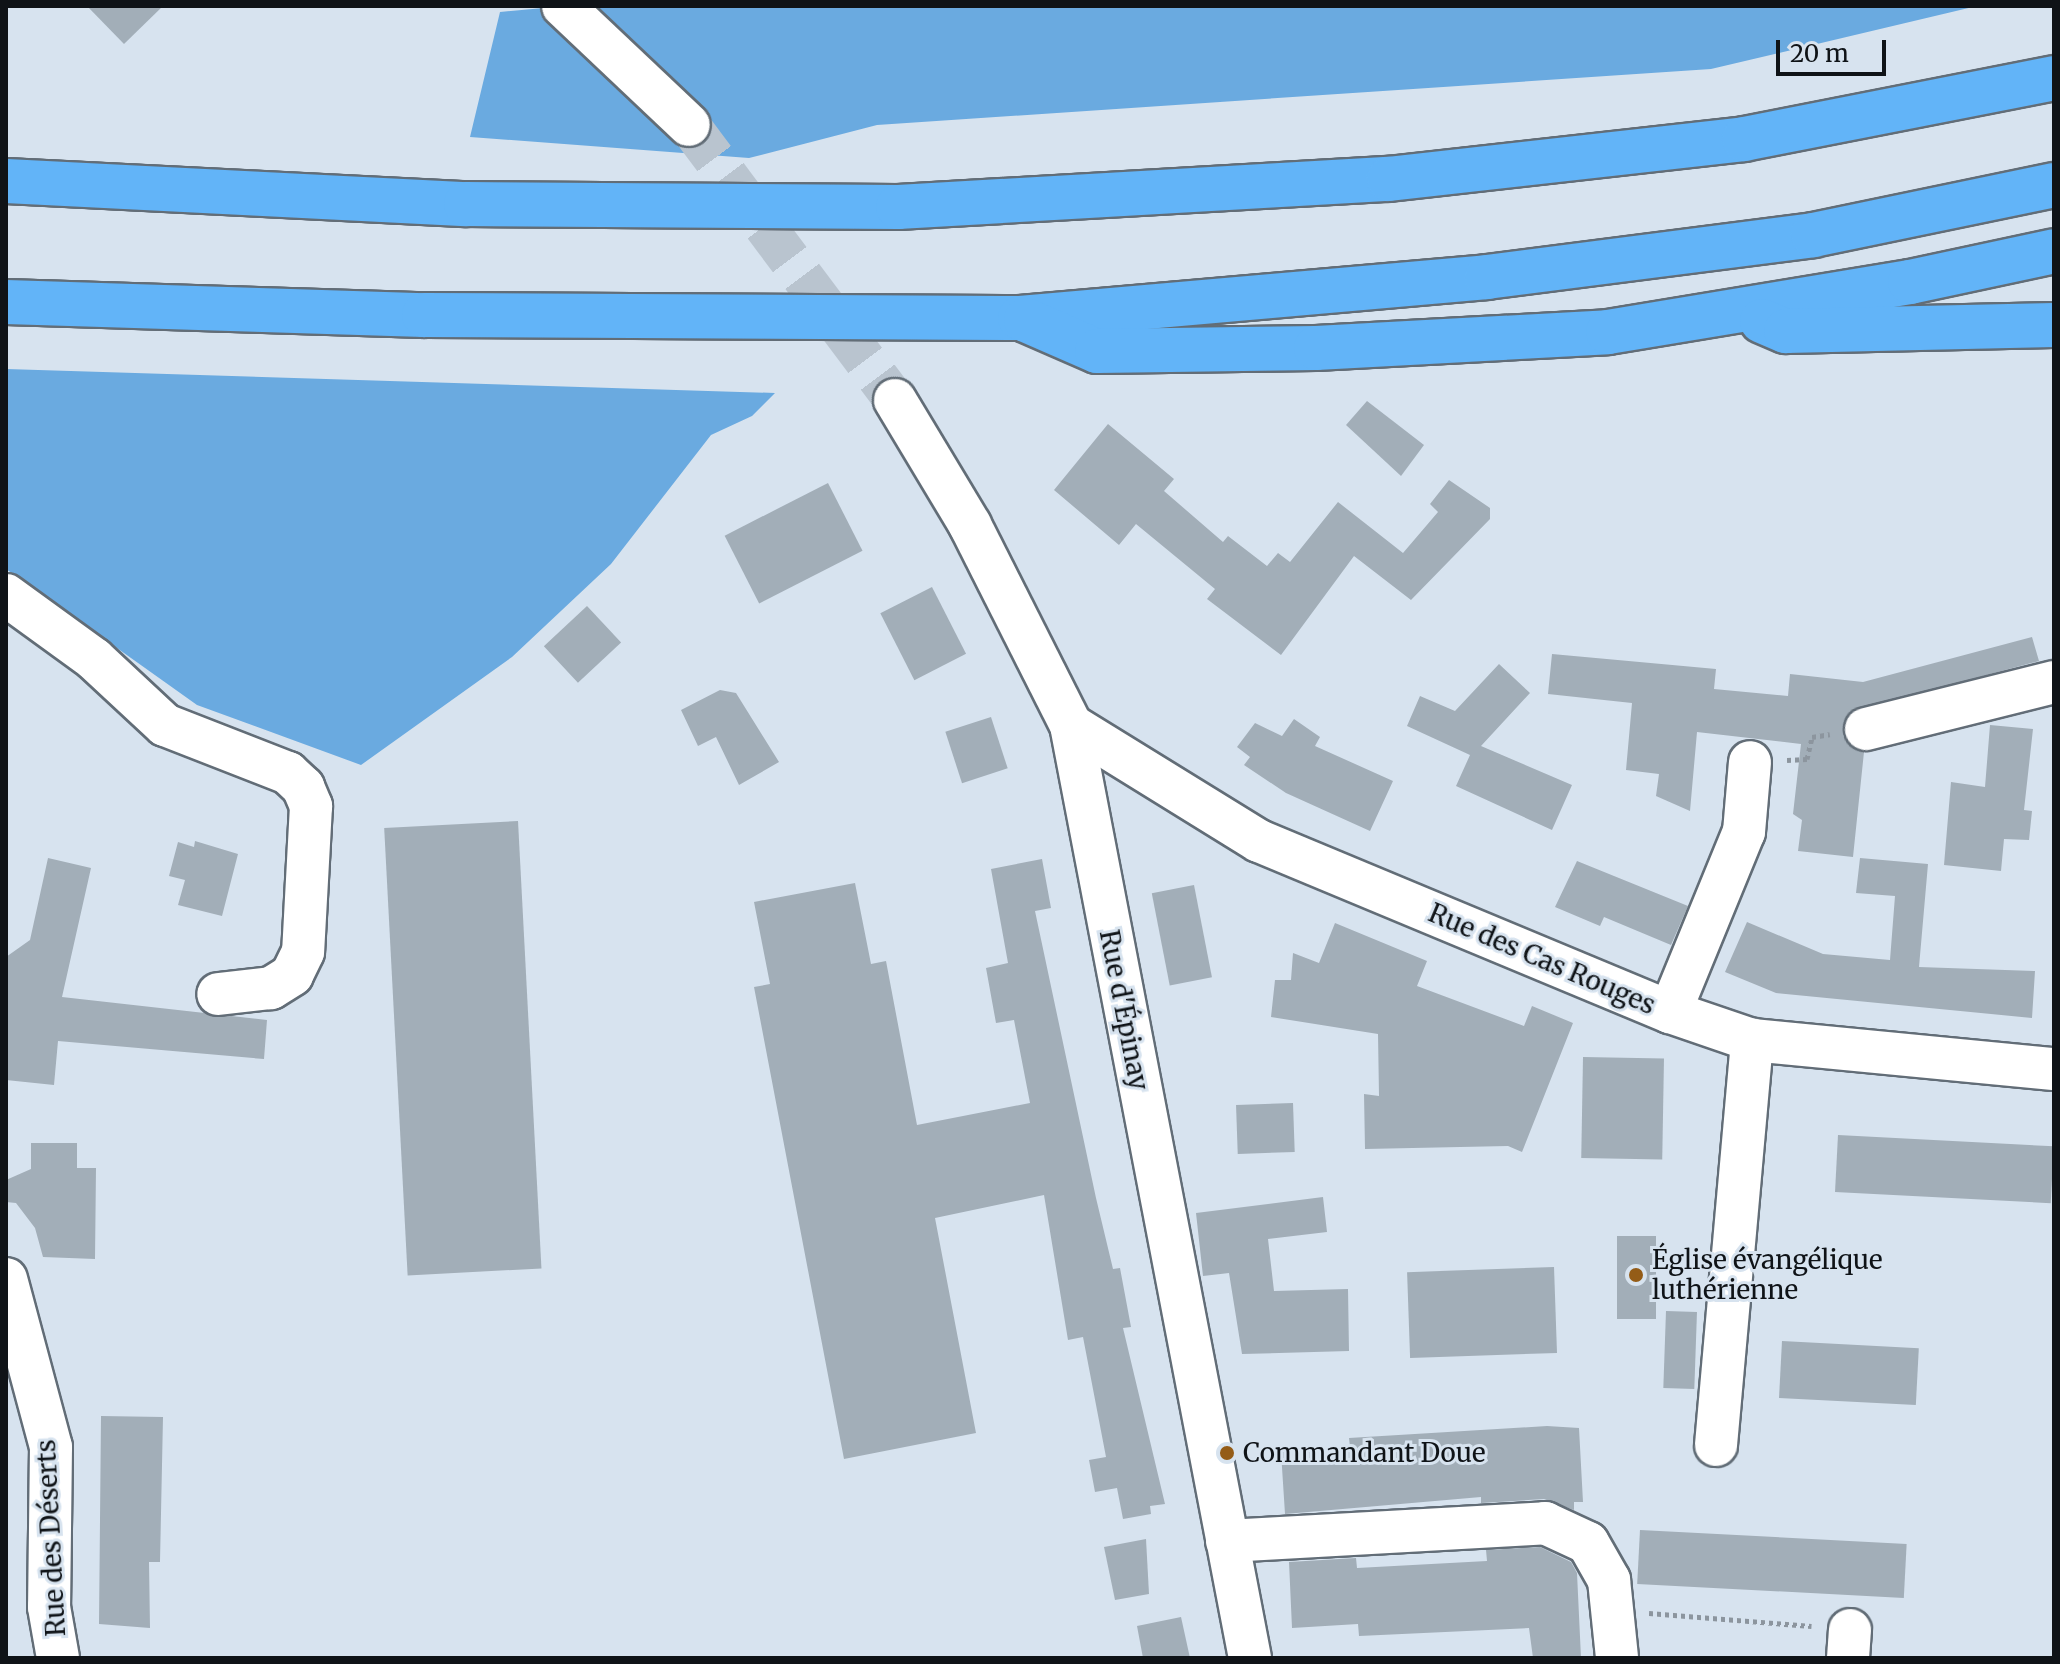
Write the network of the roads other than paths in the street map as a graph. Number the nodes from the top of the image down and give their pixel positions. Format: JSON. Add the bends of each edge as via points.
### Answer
{"nodes":[{"id":1,"x":563,"y":6,"type":"edge"},
{"id":2,"x":2054,"y":78,"type":"edge"},
{"id":3,"x":689,"y":125,"type":"tunnel mouth"},
{"id":4,"x":6,"y":181,"type":"edge"},
{"id":5,"x":2054,"y":185,"type":"edge"},
{"id":6,"x":2054,"y":251,"type":"edge"},
{"id":7,"x":6,"y":302,"type":"edge"},
{"id":8,"x":1741,"y":313,"type":"junction"},
{"id":9,"x":1020,"y":318,"type":"junction"},
{"id":10,"x":2054,"y":325,"type":"edge"},
{"id":11,"x":895,"y":400,"type":"tunnel mouth"},
{"id":12,"x":6,"y":595,"type":"edge"},
{"id":13,"x":2054,"y":682,"type":"edge"},
{"id":14,"x":1071,"y":725,"type":"junction"},
{"id":15,"x":1866,"y":729,"type":"road end"},
{"id":16,"x":1750,"y":762,"type":"road end"},
{"id":17,"x":218,"y":994,"type":"dead end"},
{"id":18,"x":1670,"y":1012,"type":"junction"},
{"id":19,"x":1752,"y":1040,"type":"junction"},
{"id":20,"x":2054,"y":1069,"type":"edge"},
{"id":21,"x":6,"y":1279,"type":"edge"},
{"id":22,"x":1716,"y":1445,"type":"dead end"},
{"id":23,"x":1227,"y":1541,"type":"junction"},
{"id":24,"x":58,"y":1658,"type":"edge"},
{"id":25,"x":1250,"y":1658,"type":"edge"},
{"id":26,"x":1617,"y":1658,"type":"edge"}],
"edges":[{"from":1,"to":3,"type":"street"},
{"from":2,"to":4,"type":"highway","via":[[1744,139],[1389,179],[898,207],[466,204]]},
{"from":5,"to":9,"type":"highway","via":[[1813,235],[1502,275]]},
{"from":6,"to":8,"type":"highway"},
{"from":7,"to":9,"type":"highway","via":[[424,315]]},
{"from":8,"to":9,"type":"highway","via":[[1608,332],[1316,348],[1097,351]]},
{"from":8,"to":10,"type":"highway","via":[[1786,331]]},
{"from":11,"to":14,"type":"street","name":"Rue d'Épinay","via":[[970,525]]},
{"from":12,"to":17,"type":"street","via":[[94,659],[165,725],[288,773],[311,806],[303,952],[292,975],[271,988]]},
{"from":13,"to":15,"type":"street"},
{"from":14,"to":18,"type":"street","name":"Rue des Cas Rouges","via":[[1259,841]]},
{"from":14,"to":23,"type":"street","name":"Rue d'Épinay"},
{"from":16,"to":18,"type":"street","via":[[1744,832]]},
{"from":18,"to":19,"type":"street","name":"Rue des Cas Rouges"},
{"from":19,"to":20,"type":"street","name":"Rue des Cas Rouges"},
{"from":19,"to":22,"type":"street"},
{"from":21,"to":24,"type":"street","name":"Rue des Déserts","via":[[51,1447],[49,1607]]},
{"from":23,"to":25,"type":"street","name":"Rue d'Épinay"},
{"from":23,"to":26,"type":"street","via":[[1545,1523],[1588,1543],[1609,1580]]}]}
